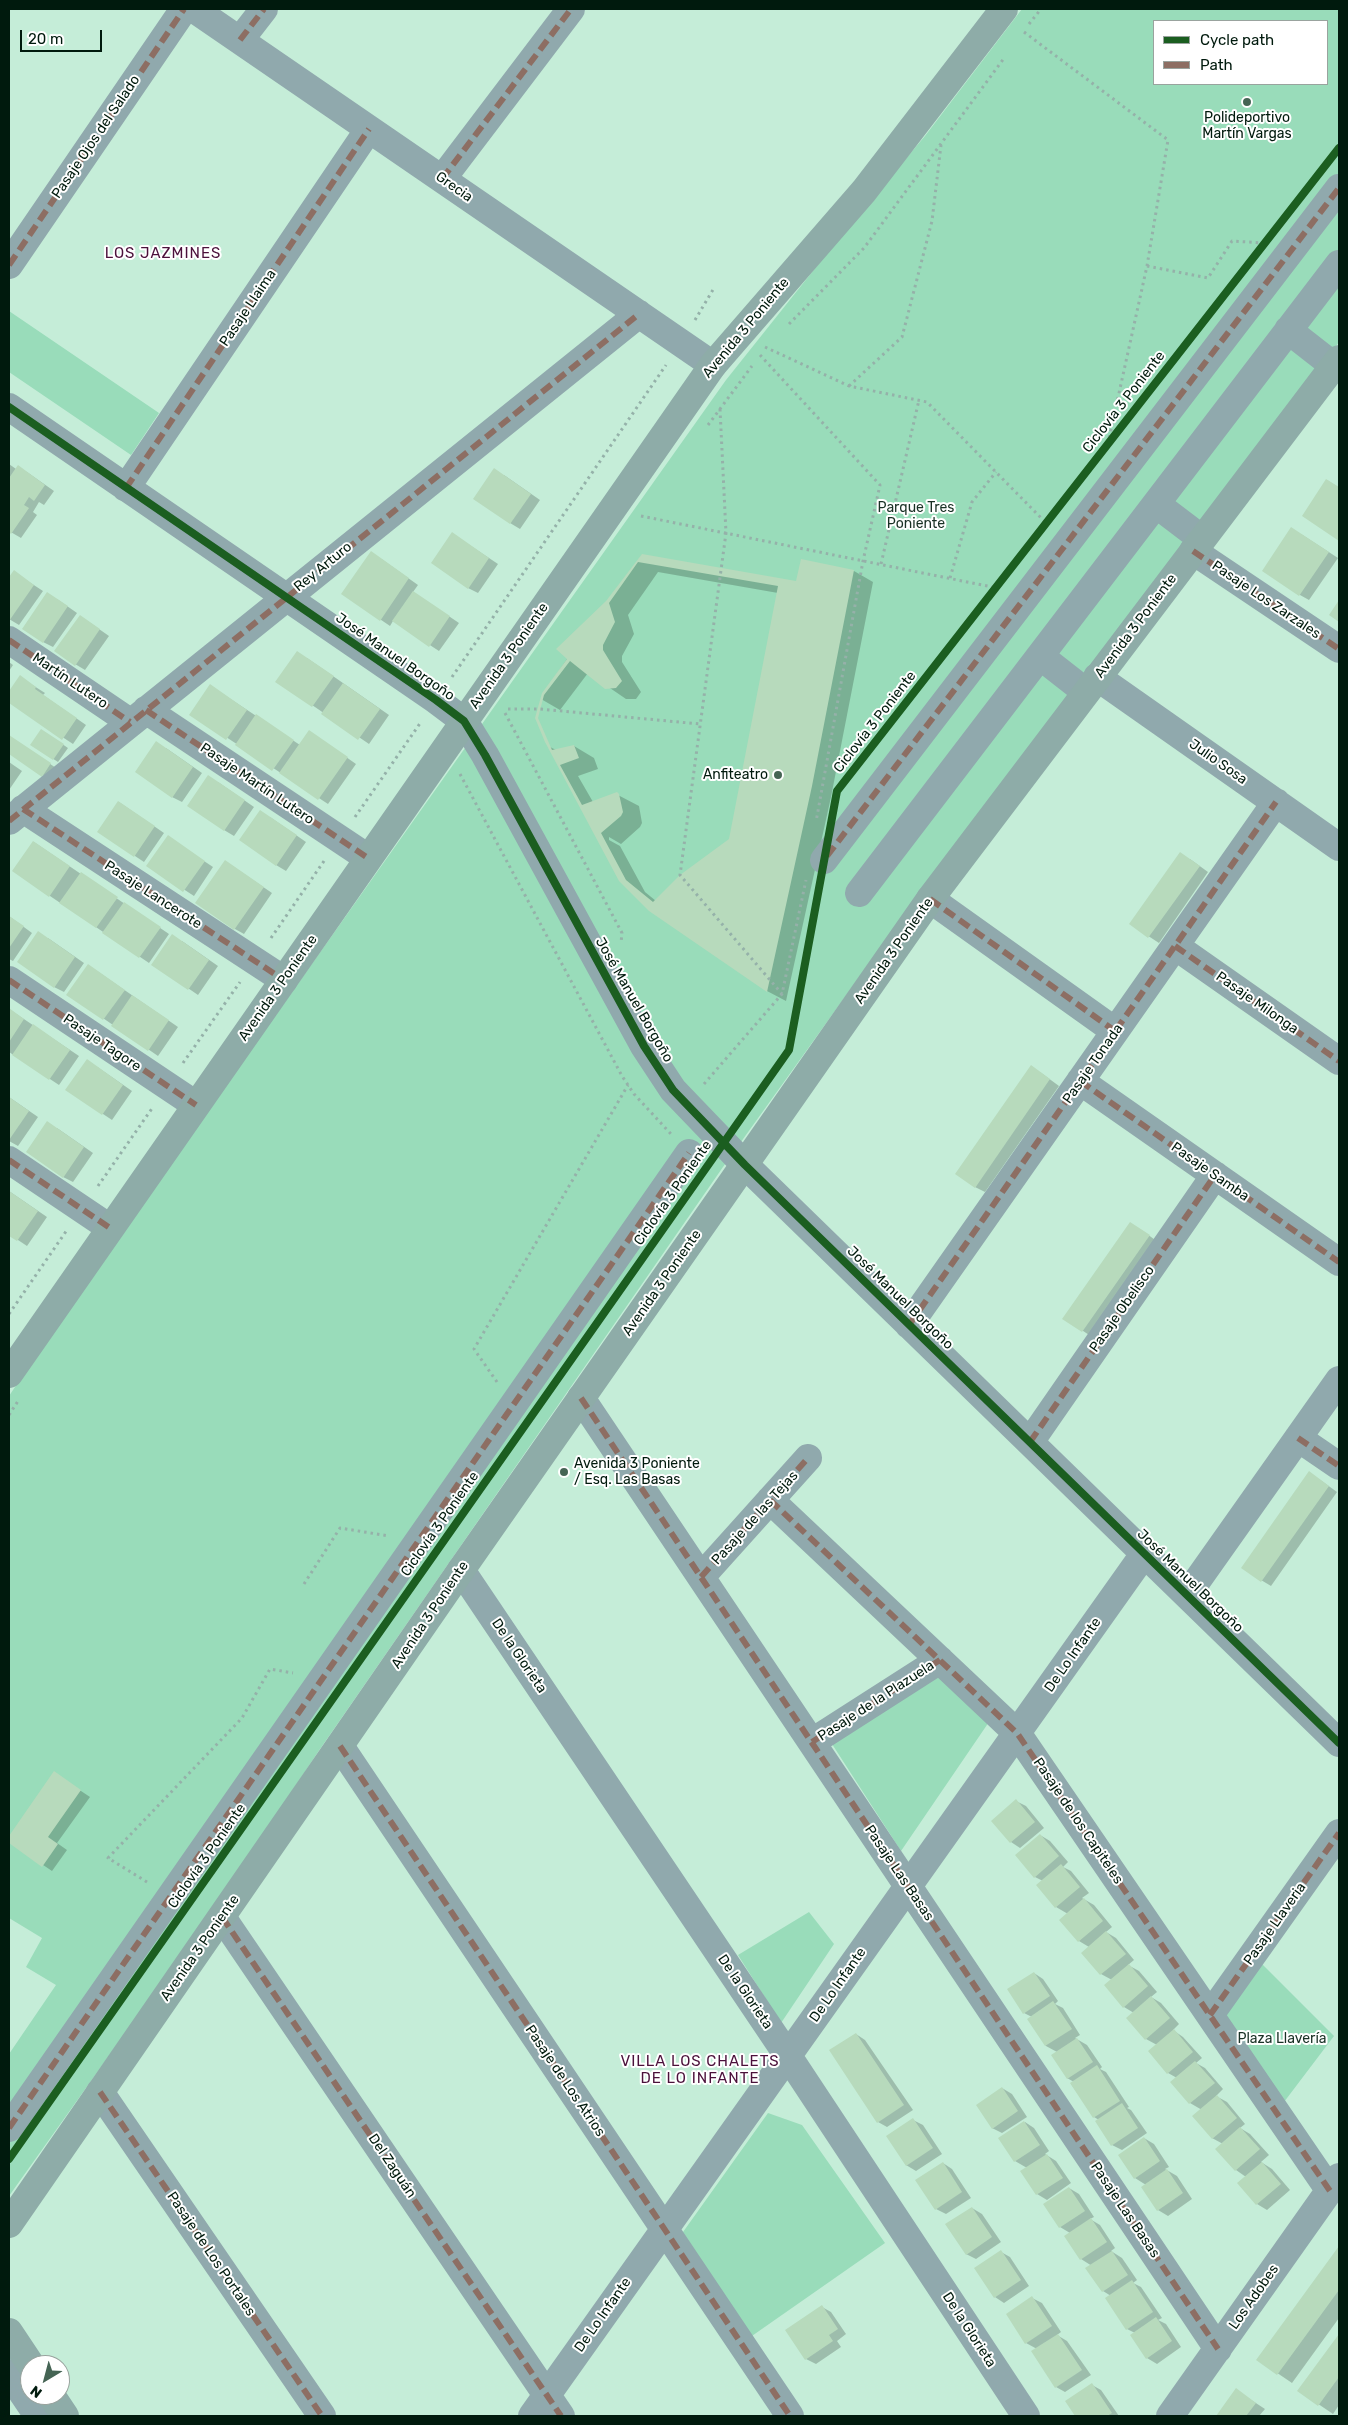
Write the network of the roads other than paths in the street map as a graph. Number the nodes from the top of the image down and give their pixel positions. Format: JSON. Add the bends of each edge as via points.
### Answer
{"nodes":[{"id":1,"x":184,"y":9,"type":"edge"},
{"id":2,"x":194,"y":9,"type":"edge"},
{"id":3,"x":264,"y":9,"type":"edge"},
{"id":4,"x":570,"y":9,"type":"edge"},
{"id":5,"x":1004,"y":9,"type":"edge"},
{"id":6,"x":240,"y":40,"type":"junction"},
{"id":7,"x":369,"y":129,"type":"junction"},
{"id":8,"x":442,"y":179,"type":"junction"},
{"id":9,"x":1339,"y":188,"type":"edge"},
{"id":10,"x":1339,"y":264,"type":"edge"},
{"id":11,"x":9,"y":265,"type":"edge"},
{"id":12,"x":639,"y":314,"type":"junction"},
{"id":13,"x":1288,"y":330,"type":"junction"},
{"id":14,"x":1337,"y":363,"type":"edge"},
{"id":15,"x":713,"y":365,"type":"junction"},
{"id":16,"x":9,"y":407,"type":"edge"},
{"id":17,"x":126,"y":488,"type":"junction"},
{"id":18,"x":1156,"y":504,"type":"junction"},
{"id":19,"x":1197,"y":545,"type":"junction"},
{"id":20,"x":286,"y":597,"type":"junction"},
{"id":21,"x":9,"y":640,"type":"edge"},
{"id":22,"x":1339,"y":649,"type":"edge"},
{"id":23,"x":1040,"y":656,"type":"junction"},
{"id":24,"x":1092,"y":684,"type":"junction"},
{"id":25,"x":138,"y":716,"type":"junction"},
{"id":26,"x":464,"y":721,"type":"junction"},
{"id":27,"x":1276,"y":802,"type":"junction"},
{"id":28,"x":16,"y":815,"type":"edge"},
{"id":29,"x":1339,"y":847,"type":"edge"},
{"id":30,"x":368,"y":858,"type":"junction"},
{"id":31,"x":815,"y":866,"type":"road end"},
{"id":32,"x":859,"y":894,"type":"dead end"},
{"id":33,"x":930,"y":899,"type":"junction"},
{"id":34,"x":1175,"y":946,"type":"junction"},
{"id":35,"x":9,"y":980,"type":"edge"},
{"id":36,"x":284,"y":980,"type":"junction"},
{"id":37,"x":1115,"y":1032,"type":"junction"},
{"id":38,"x":1339,"y":1061,"type":"edge"},
{"id":39,"x":1080,"y":1081,"type":"junction"},
{"id":40,"x":196,"y":1106,"type":"junction"},
{"id":41,"x":689,"y":1153,"type":"road end"},
{"id":42,"x":9,"y":1160,"type":"edge"},
{"id":43,"x":745,"y":1165,"type":"junction"},
{"id":44,"x":1215,"y":1175,"type":"junction"},
{"id":45,"x":110,"y":1228,"type":"junction"},
{"id":46,"x":1339,"y":1262,"type":"edge"},
{"id":47,"x":909,"y":1325,"type":"junction"},
{"id":48,"x":10,"y":1370,"type":"edge"},
{"id":49,"x":1339,"y":1380,"type":"edge"},
{"id":50,"x":582,"y":1398,"type":"junction"},
{"id":51,"x":1298,"y":1438,"type":"junction"},
{"id":52,"x":1030,"y":1442,"type":"junction"},
{"id":53,"x":808,"y":1458,"type":"dead end"},
{"id":54,"x":1339,"y":1466,"type":"edge"},
{"id":55,"x":770,"y":1500,"type":"junction"},
{"id":56,"x":1144,"y":1554,"type":"junction"},
{"id":57,"x":461,"y":1570,"type":"junction"},
{"id":58,"x":701,"y":1577,"type":"junction"},
{"id":59,"x":1187,"y":1595,"type":"junction"},
{"id":60,"x":940,"y":1660,"type":"junction"},
{"id":61,"x":1018,"y":1732,"type":"junction"},
{"id":62,"x":812,"y":1742,"type":"junction"},
{"id":63,"x":1339,"y":1743,"type":"edge"},
{"id":64,"x":340,"y":1746,"type":"junction"},
{"id":65,"x":1339,"y":1833,"type":"edge"},
{"id":66,"x":908,"y":1886,"type":"junction"},
{"id":67,"x":222,"y":1917,"type":"junction"},
{"id":68,"x":1210,"y":2015,"type":"junction"},
{"id":69,"x":788,"y":2056,"type":"junction"},
{"id":70,"x":100,"y":2092,"type":"junction"},
{"id":71,"x":9,"y":2128,"type":"edge"},
{"id":72,"x":1334,"y":2184,"type":"edge"},
{"id":73,"x":9,"y":2224,"type":"edge"},
{"id":74,"x":664,"y":2229,"type":"junction"},
{"id":75,"x":9,"y":2332,"type":"edge"},
{"id":76,"x":1218,"y":2348,"type":"junction"},
{"id":77,"x":24,"y":2355,"type":"edge"},
{"id":78,"x":9,"y":2373,"type":"edge"},
{"id":79,"x":58,"y":2405,"type":"edge"},
{"id":80,"x":554,"y":2405,"type":"edge"},
{"id":81,"x":38,"y":2416,"type":"edge"},
{"id":82,"x":65,"y":2416,"type":"edge"},
{"id":83,"x":322,"y":2416,"type":"edge"},
{"id":84,"x":532,"y":2416,"type":"edge"},
{"id":85,"x":790,"y":2416,"type":"edge"},
{"id":86,"x":1026,"y":2416,"type":"edge"},
{"id":87,"x":1170,"y":2416,"type":"edge"}],
"edges":[{"from":1,"to":11,"type":"street","name":"Pasaje Ojos del Salado"},
{"from":2,"to":6,"type":"street","name":"Grecia"},
{"from":3,"to":6,"type":"street"},
{"from":4,"to":8,"type":"street"},
{"from":5,"to":15,"type":"main road","name":"Avenida 3 Poniente","via":[[864,191]]},
{"from":6,"to":7,"type":"street","name":"Grecia"},
{"from":7,"to":8,"type":"street","name":"Grecia"},
{"from":7,"to":17,"type":"street","name":"Pasaje Llaima"},
{"from":8,"to":12,"type":"street","name":"Grecia"},
{"from":9,"to":31,"type":"street"},
{"from":10,"to":13,"type":"street"},
{"from":12,"to":15,"type":"street","name":"Grecia"},
{"from":12,"to":20,"type":"street","name":"Rey Arturo"},
{"from":13,"to":14,"type":"street"},
{"from":13,"to":18,"type":"street"},
{"from":14,"to":19,"type":"main road","name":"Avenida 3 Poniente"},
{"from":15,"to":26,"type":"main road","name":"Avenida 3 Poniente"},
{"from":16,"to":17,"type":"street","name":"José Manuel Borgoño"},
{"from":17,"to":20,"type":"street","name":"José Manuel Borgoño"},
{"from":18,"to":19,"type":"street","name":"Pasaje Los Zarzales"},
{"from":18,"to":23,"type":"street"},
{"from":19,"to":22,"type":"street","name":"Pasaje Los Zarzales"},
{"from":19,"to":24,"type":"main road","name":"Avenida 3 Poniente"},
{"from":20,"to":25,"type":"street","name":"Rey Arturo"},
{"from":20,"to":26,"type":"street","name":"José Manuel Borgoño"},
{"from":21,"to":25,"type":"street","name":"Martín Lutero"},
{"from":23,"to":24,"type":"street","name":"Julio Sosa"},
{"from":23,"to":32,"type":"street"},
{"from":24,"to":27,"type":"street","name":"Julio Sosa"},
{"from":24,"to":33,"type":"main road","name":"Avenida 3 Poniente"},
{"from":25,"to":28,"type":"street","name":"Rey Arturo"},
{"from":25,"to":30,"type":"street","name":"Pasaje Martín Lutero"},
{"from":26,"to":30,"type":"main road","name":"Avenida 3 Poniente"},
{"from":26,"to":43,"type":"street","name":"José Manuel Borgoño","via":[[652,1060],[674,1090]]},
{"from":27,"to":29,"type":"street","name":"Julio Sosa"},
{"from":27,"to":34,"type":"street","name":"Pasaje Tonada"},
{"from":28,"to":36,"type":"street","name":"Pasaje Lancerote"},
{"from":30,"to":36,"type":"main road","name":"Avenida 3 Poniente"},
{"from":33,"to":37,"type":"street"},
{"from":33,"to":43,"type":"main road","name":"Avenida 3 Poniente"},
{"from":34,"to":37,"type":"street","name":"Pasaje Tonada"},
{"from":34,"to":38,"type":"street","name":"Pasaje Milonga"},
{"from":35,"to":40,"type":"street","name":"Pasaje Tagore"},
{"from":36,"to":40,"type":"main road","name":"Avenida 3 Poniente"},
{"from":37,"to":39,"type":"street","name":"Pasaje Tonada"},
{"from":39,"to":44,"type":"street","name":"Pasaje Samba"},
{"from":39,"to":47,"type":"street","name":"Pasaje Tonada"},
{"from":40,"to":45,"type":"main road","name":"Avenida 3 Poniente"},
{"from":41,"to":71,"type":"street"},
{"from":42,"to":45,"type":"street"},
{"from":43,"to":47,"type":"street","name":"José Manuel Borgoño"},
{"from":43,"to":50,"type":"main road","name":"Avenida 3 Poniente"},
{"from":44,"to":46,"type":"street","name":"Pasaje Samba"},
{"from":44,"to":52,"type":"street","name":"Pasaje Obelisco"},
{"from":45,"to":48,"type":"main road","name":"Avenida 3 Poniente"},
{"from":47,"to":52,"type":"street","name":"José Manuel Borgoño"},
{"from":49,"to":51,"type":"street"},
{"from":50,"to":57,"type":"main road","name":"Avenida 3 Poniente"},
{"from":50,"to":58,"type":"street","name":"Pasaje Las Basas"},
{"from":51,"to":54,"type":"street"},
{"from":51,"to":59,"type":"street"},
{"from":52,"to":56,"type":"street","name":"José Manuel Borgoño"},
{"from":53,"to":55,"type":"street","name":"Pasaje de las Tejas"},
{"from":55,"to":58,"type":"street","name":"Pasaje de las Tejas"},
{"from":55,"to":60,"type":"street","name":"Pasaje de los Capiteles"},
{"from":56,"to":59,"type":"street","name":"José Manuel Borgoño"},
{"from":56,"to":61,"type":"street","name":"De Lo Infante"},
{"from":57,"to":64,"type":"main road","name":"Avenida 3 Poniente"},
{"from":57,"to":69,"type":"street","name":"De la Glorieta"},
{"from":58,"to":62,"type":"street","name":"Pasaje Las Basas"},
{"from":59,"to":63,"type":"street","name":"José Manuel Borgoño"},
{"from":60,"to":61,"type":"street","name":"Pasaje de los Capiteles"},
{"from":60,"to":62,"type":"street","name":"Pasaje de la Plazuela"},
{"from":61,"to":66,"type":"street","name":"De Lo Infante"},
{"from":61,"to":68,"type":"street","name":"Pasaje de los Capiteles"},
{"from":62,"to":66,"type":"street","name":"Pasaje Las Basas"},
{"from":64,"to":67,"type":"main road","name":"Avenida 3 Poniente"},
{"from":64,"to":74,"type":"street","name":"Pasaje de Los Atrios"},
{"from":65,"to":68,"type":"street","name":"Pasaje Llaveria"},
{"from":66,"to":69,"type":"street","name":"De Lo Infante"},
{"from":66,"to":76,"type":"street","name":"Pasaje Las Basas"},
{"from":67,"to":70,"type":"main road","name":"Avenida 3 Poniente"},
{"from":67,"to":80,"type":"street","name":"Del Zaguán"},
{"from":68,"to":72,"type":"street","name":"Pasaje de los Capiteles"},
{"from":69,"to":74,"type":"street","name":"De Lo Infante"},
{"from":69,"to":86,"type":"street","name":"De la Glorieta"},
{"from":70,"to":73,"type":"main road","name":"Avenida 3 Poniente"},
{"from":70,"to":83,"type":"street","name":"Pasaje de Los Portales"},
{"from":72,"to":76,"type":"street","name":"Los Adobes"},
{"from":74,"to":80,"type":"street","name":"De Lo Infante"},
{"from":74,"to":85,"type":"street","name":"Pasaje de Los Atrios"},
{"from":75,"to":77,"type":"main road"},
{"from":76,"to":87,"type":"street","name":"Los Adobes"},
{"from":78,"to":81,"type":"street"},
{"from":79,"to":82,"type":"main road"},
{"from":80,"to":84,"type":"street","name":"De Lo Infante"}]}
